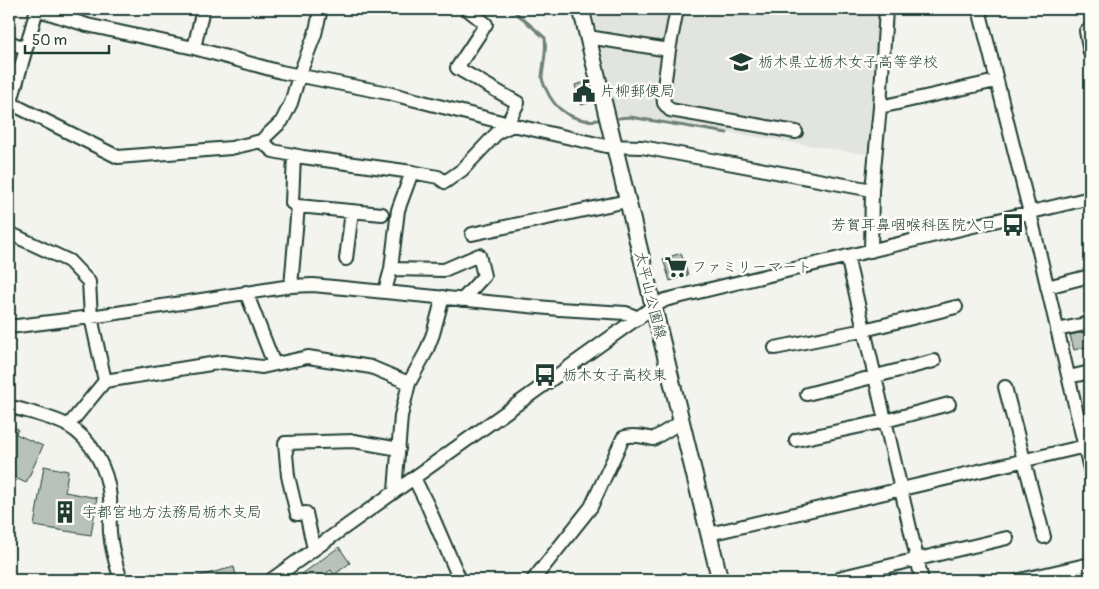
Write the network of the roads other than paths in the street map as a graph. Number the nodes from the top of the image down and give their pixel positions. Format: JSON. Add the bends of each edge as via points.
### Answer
{"nodes":[{"id":1,"x":36,"y":9,"type":"edge"},
{"id":2,"x":203,"y":9,"type":"edge"},
{"id":3,"x":321,"y":9,"type":"edge"},
{"id":4,"x":467,"y":9,"type":"edge"},
{"id":5,"x":582,"y":9,"type":"edge"},
{"id":6,"x":677,"y":9,"type":"edge"},
{"id":7,"x":886,"y":9,"type":"edge"},
{"id":8,"x":979,"y":9,"type":"edge"},
{"id":9,"x":1090,"y":30,"type":"edge"},
{"id":10,"x":588,"y":37,"type":"junction"},
{"id":11,"x":9,"y":42,"type":"edge"},
{"id":12,"x":25,"y":48,"type":"junction"},
{"id":13,"x":194,"y":48,"type":"junction"},
{"id":14,"x":669,"y":50,"type":"junction"},
{"id":15,"x":1090,"y":53,"type":"edge"},
{"id":16,"x":299,"y":76,"type":"junction"},
{"id":17,"x":996,"y":82,"type":"junction"},
{"id":18,"x":10,"y":106,"type":"edge"},
{"id":19,"x":880,"y":107,"type":"junction"},
{"id":20,"x":510,"y":124,"type":"junction"},
{"id":21,"x":796,"y":132,"type":"dead end"},
{"id":22,"x":261,"y":142,"type":"junction"},
{"id":23,"x":616,"y":148,"type":"junction"},
{"id":24,"x":294,"y":155,"type":"junction"},
{"id":25,"x":412,"y":172,"type":"junction"},
{"id":26,"x":872,"y":190,"type":"junction"},
{"id":27,"x":1090,"y":198,"type":"edge"},
{"id":28,"x":627,"y":201,"type":"junction"},
{"id":29,"x":298,"y":206,"type":"junction"},
{"id":30,"x":352,"y":211,"type":"junction"},
{"id":31,"x":1030,"y":213,"type":"junction"},
{"id":32,"x":382,"y":214,"type":"dead end"},
{"id":33,"x":9,"y":233,"type":"edge"},
{"id":34,"x":472,"y":234,"type":"dead end"},
{"id":35,"x":871,"y":251,"type":"junction"},
{"id":36,"x":846,"y":256,"type":"junction"},
{"id":37,"x":346,"y":259,"type":"dead end"},
{"id":38,"x":391,"y":269,"type":"junction"},
{"id":39,"x":1090,"y":276,"type":"edge"},
{"id":40,"x":291,"y":286,"type":"junction"},
{"id":41,"x":1047,"y":287,"type":"junction"},
{"id":42,"x":385,"y":291,"type":"junction"},
{"id":43,"x":246,"y":292,"type":"junction"},
{"id":44,"x":442,"y":298,"type":"junction"},
{"id":45,"x":462,"y":300,"type":"junction"},
{"id":46,"x":653,"y":307,"type":"junction"},
{"id":47,"x":956,"y":308,"type":"dead end"},
{"id":48,"x":90,"y":316,"type":"junction"},
{"id":49,"x":639,"y":318,"type":"junction"},
{"id":50,"x":1090,"y":322,"type":"edge"},
{"id":51,"x":9,"y":327,"type":"edge"},
{"id":52,"x":864,"y":330,"type":"junction"},
{"id":53,"x":1057,"y":330,"type":"junction"},
{"id":54,"x":775,"y":348,"type":"dead end"},
{"id":55,"x":934,"y":361,"type":"dead end"},
{"id":56,"x":274,"y":364,"type":"junction"},
{"id":57,"x":1090,"y":372,"type":"edge"},
{"id":58,"x":874,"y":377,"type":"junction"},
{"id":59,"x":1069,"y":378,"type":"junction"},
{"id":60,"x":105,"y":380,"type":"junction"},
{"id":61,"x":409,"y":382,"type":"junction"},
{"id":62,"x":1005,"y":387,"type":"dead end"},
{"id":63,"x":807,"y":394,"type":"dead end"},
{"id":64,"x":949,"y":404,"type":"dead end"},
{"id":65,"x":9,"y":406,"type":"edge"},
{"id":66,"x":1084,"y":420,"type":"edge"},
{"id":67,"x":885,"y":421,"type":"junction"},
{"id":68,"x":681,"y":422,"type":"junction"},
{"id":69,"x":68,"y":426,"type":"junction"},
{"id":70,"x":796,"y":440,"type":"dead end"},
{"id":71,"x":1088,"y":446,"type":"edge"},
{"id":72,"x":399,"y":449,"type":"junction"},
{"id":73,"x":1024,"y":461,"type":"junction"},
{"id":74,"x":1090,"y":469,"type":"edge"},
{"id":75,"x":414,"y":478,"type":"junction"},
{"id":76,"x":900,"y":489,"type":"junction"},
{"id":77,"x":395,"y":491,"type":"junction"},
{"id":78,"x":709,"y":534,"type":"junction"},
{"id":79,"x":1044,"y":537,"type":"dead end"},
{"id":80,"x":1006,"y":538,"type":"dead end"},
{"id":81,"x":314,"y":549,"type":"junction"},
{"id":82,"x":917,"y":559,"type":"junction"},
{"id":83,"x":1090,"y":564,"type":"edge"},
{"id":84,"x":842,"y":577,"type":"dead end"},
{"id":85,"x":121,"y":580,"type":"edge"},
{"id":86,"x":271,"y":580,"type":"edge"},
{"id":87,"x":460,"y":580,"type":"edge"},
{"id":88,"x":533,"y":580,"type":"edge"},
{"id":89,"x":720,"y":580,"type":"edge"},
{"id":90,"x":922,"y":580,"type":"edge"},
{"id":91,"x":1020,"y":580,"type":"edge"}],
"edges":[{"from":1,"to":12,"type":"street"},
{"from":1,"to":13,"type":"street","via":[[87,25]]},
{"from":2,"to":13,"type":"street"},
{"from":3,"to":16,"type":"street"},
{"from":4,"to":20,"type":"street","via":[[486,24],[457,68],[518,103]]},
{"from":5,"to":10,"type":"main road","name":"太平山公園線"},
{"from":6,"to":14,"type":"street"},
{"from":7,"to":19,"type":"street"},
{"from":8,"to":17,"type":"street"},
{"from":9,"to":15,"type":"street","via":[[1086,31]]},
{"from":10,"to":14,"type":"street"},
{"from":10,"to":23,"type":"main road","name":"太平山公園線"},
{"from":11,"to":12,"type":"street"},
{"from":12,"to":18,"type":"street"},
{"from":13,"to":16,"type":"street"},
{"from":14,"to":21,"type":"street","via":[[663,94],[664,103],[670,110]]},
{"from":16,"to":20,"type":"street","via":[[388,93]]},
{"from":16,"to":22,"type":"street","via":[[282,121]]},
{"from":17,"to":19,"type":"street"},
{"from":17,"to":31,"type":"street"},
{"from":18,"to":22,"type":"street","via":[[118,157],[231,148]]},
{"from":19,"to":26,"type":"street"},
{"from":20,"to":23,"type":"street"},
{"from":20,"to":25,"type":"street","via":[[445,182]]},
{"from":22,"to":24,"type":"street","via":[[273,151]]},
{"from":23,"to":26,"type":"street","via":[[642,148]]},
{"from":23,"to":28,"type":"main road","name":"太平山公園線"},
{"from":24,"to":25,"type":"street"},
{"from":24,"to":29,"type":"street","via":[[292,203]]},
{"from":25,"to":38,"type":"street","via":[[398,210]]},
{"from":26,"to":35,"type":"street"},
{"from":27,"to":31,"type":"street"},
{"from":28,"to":34,"type":"street"},
{"from":28,"to":46,"type":"main road","name":"太平山公園線"},
{"from":29,"to":30,"type":"street"},
{"from":29,"to":40,"type":"street"},
{"from":30,"to":32,"type":"street"},
{"from":30,"to":37,"type":"street"},
{"from":31,"to":35,"type":"street"},
{"from":31,"to":41,"type":"street"},
{"from":33,"to":48,"type":"street","via":[[69,261],[89,282]]},
{"from":35,"to":36,"type":"street"},
{"from":36,"to":46,"type":"street","via":[[665,300]]},
{"from":36,"to":52,"type":"street"},
{"from":38,"to":42,"type":"street"},
{"from":38,"to":45,"type":"street","via":[[444,270],[479,255],[484,276]]},
{"from":39,"to":41,"type":"street"},
{"from":40,"to":42,"type":"street"},
{"from":40,"to":43,"type":"street"},
{"from":41,"to":53,"type":"street"},
{"from":42,"to":44,"type":"street"},
{"from":43,"to":48,"type":"street"},
{"from":43,"to":56,"type":"street"},
{"from":44,"to":45,"type":"street"},
{"from":44,"to":61,"type":"street","via":[[426,352]]},
{"from":45,"to":49,"type":"street","via":[[626,313]]},
{"from":46,"to":49,"type":"street"},
{"from":46,"to":68,"type":"main road","name":"太平山公園線"},
{"from":47,"to":52,"type":"street"},
{"from":48,"to":51,"type":"street"},
{"from":48,"to":60,"type":"street"},
{"from":49,"to":75,"type":"street"},
{"from":50,"to":53,"type":"street"},
{"from":52,"to":54,"type":"street"},
{"from":52,"to":58,"type":"street"},
{"from":53,"to":59,"type":"street"},
{"from":55,"to":58,"type":"street"},
{"from":56,"to":60,"type":"street","via":[[262,367],[224,362]]},
{"from":56,"to":61,"type":"street","via":[[308,357],[328,359],[371,367]]},
{"from":57,"to":59,"type":"street"},
{"from":58,"to":63,"type":"street"},
{"from":58,"to":67,"type":"street"},
{"from":59,"to":66,"type":"street"},
{"from":60,"to":69,"type":"street"},
{"from":61,"to":72,"type":"street","via":[[401,416]]},
{"from":62,"to":73,"type":"street"},
{"from":64,"to":67,"type":"street"},
{"from":65,"to":69,"type":"street"},
{"from":66,"to":71,"type":"street"},
{"from":67,"to":70,"type":"street"},
{"from":67,"to":76,"type":"street"},
{"from":68,"to":78,"type":"main road","name":"太平山公園線"},
{"from":68,"to":88,"type":"street","via":[[653,440],[647,437],[623,438],[591,507]]},
{"from":69,"to":85,"type":"street","via":[[94,452],[108,481],[110,533]]},
{"from":71,"to":73,"type":"street"},
{"from":71,"to":74,"type":"street"},
{"from":72,"to":77,"type":"street"},
{"from":72,"to":81,"type":"street","via":[[354,441],[285,443],[296,514],[306,513]]},
{"from":73,"to":76,"type":"street"},
{"from":73,"to":79,"type":"street"},
{"from":75,"to":77,"type":"street"},
{"from":75,"to":87,"type":"street"},
{"from":76,"to":78,"type":"street"},
{"from":76,"to":82,"type":"street"},
{"from":77,"to":81,"type":"street"},
{"from":78,"to":89,"type":"main road","name":"太平山公園線"},
{"from":80,"to":82,"type":"street"},
{"from":81,"to":86,"type":"street"},
{"from":82,"to":84,"type":"street"},
{"from":82,"to":90,"type":"street"},
{"from":83,"to":91,"type":"street"}]}
